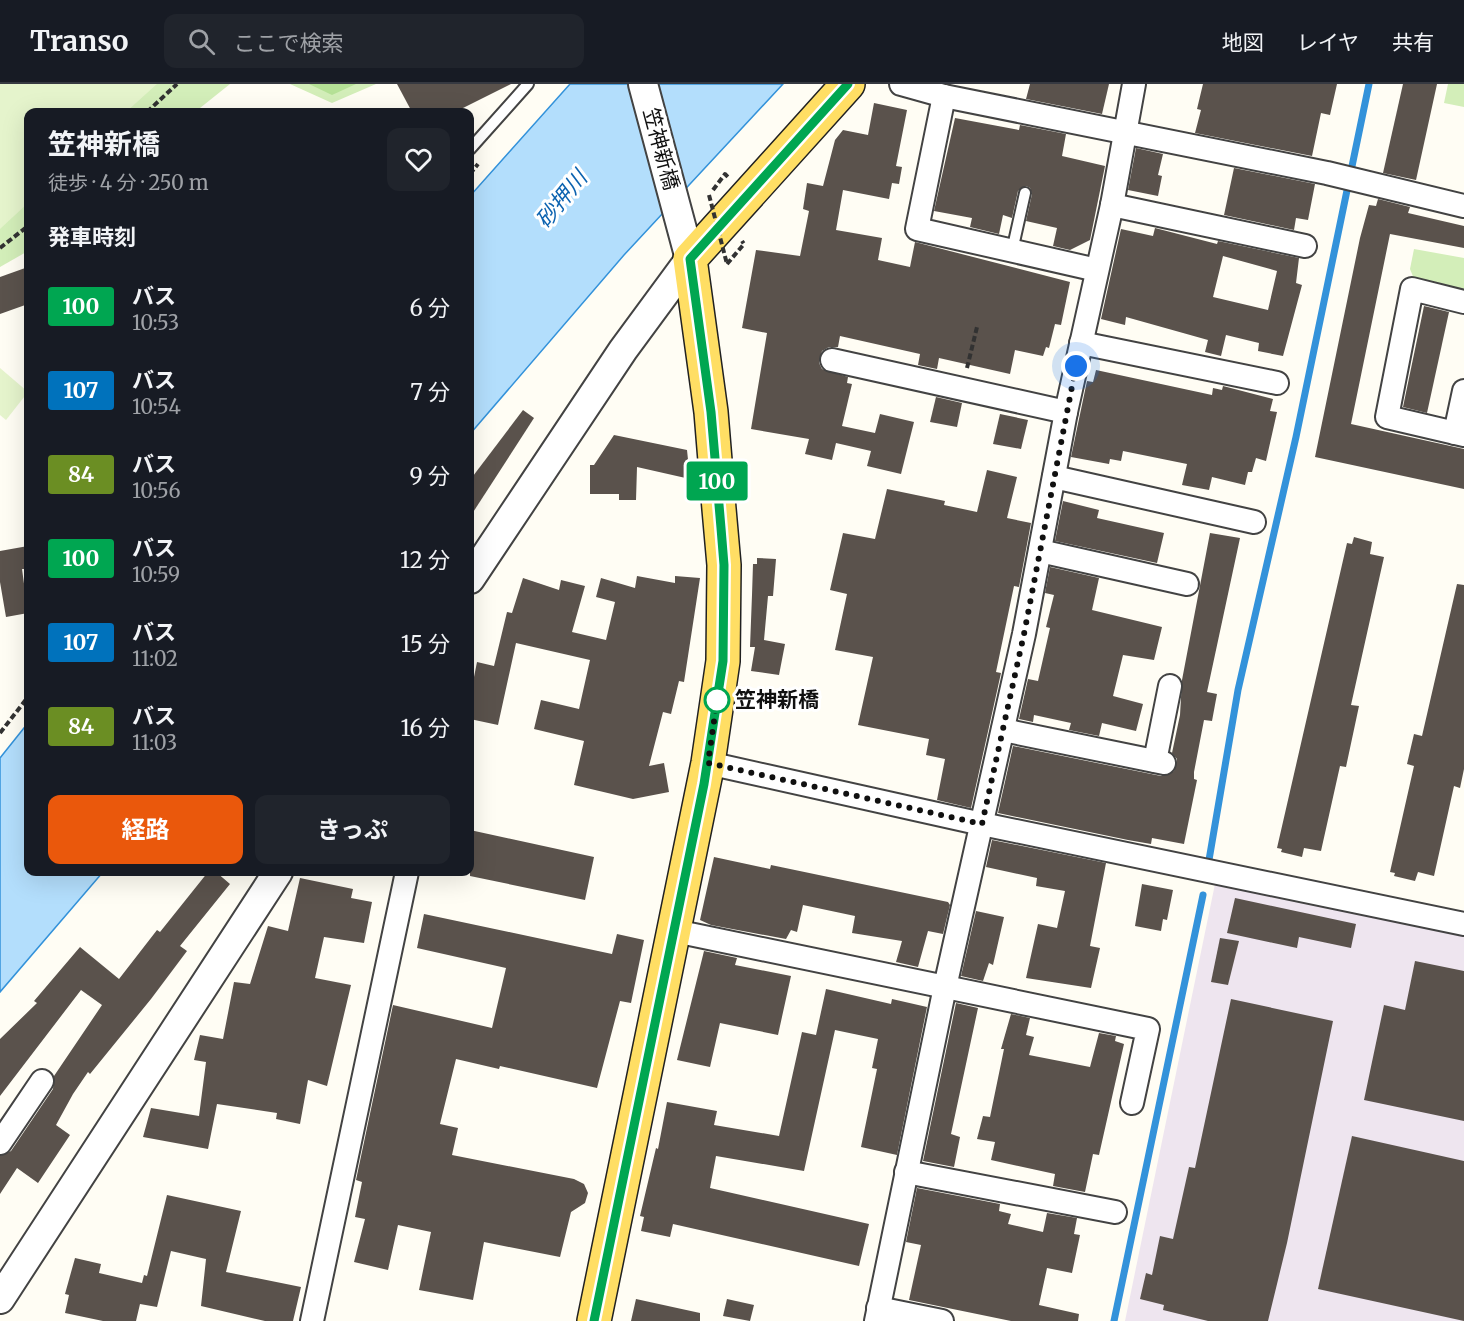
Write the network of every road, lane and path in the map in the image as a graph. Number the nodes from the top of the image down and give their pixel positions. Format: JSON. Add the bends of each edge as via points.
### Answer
{"nodes":[{"id":1,"x":177,"y":84,"type":"edge"},
{"id":2,"x":528,"y":84,"type":"edge"},
{"id":3,"x":643,"y":84,"type":"edge"},
{"id":4,"x":848,"y":84,"type":"edge"},
{"id":5,"x":901,"y":84,"type":"edge"},
{"id":6,"x":1134,"y":84,"type":"edge"},
{"id":7,"x":944,"y":96,"type":"junction"},
{"id":8,"x":151,"y":108,"type":"edge"},
{"id":9,"x":1125,"y":133,"type":"junction"},
{"id":10,"x":474,"y":145,"type":"edge"},
{"id":11,"x":1025,"y":193,"type":"dead end"},
{"id":12,"x":709,"y":195,"type":"dead end"},
{"id":13,"x":1112,"y":205,"type":"junction"},
{"id":14,"x":1464,"y":206,"type":"edge"},
{"id":15,"x":24,"y":229,"type":"edge"},
{"id":16,"x":739,"y":238,"type":"dead end"},
{"id":17,"x":1305,"y":246,"type":"dead end"},
{"id":18,"x":0,"y":248,"type":"edge"},
{"id":19,"x":1012,"y":252,"type":"junction"},
{"id":20,"x":690,"y":259,"type":"junction"},
{"id":21,"x":1096,"y":270,"type":"junction"},
{"id":22,"x":1464,"y":302,"type":"edge"},
{"id":23,"x":977,"y":327,"type":"dead end"},
{"id":24,"x":1082,"y":343,"type":"junction"},
{"id":25,"x":832,"y":360,"type":"dead end"},
{"id":26,"x":1277,"y":383,"type":"dead end"},
{"id":27,"x":963,"y":389,"type":"junction"},
{"id":28,"x":1464,"y":391,"type":"edge"},
{"id":29,"x":1066,"y":412,"type":"junction"},
{"id":30,"x":1460,"y":434,"type":"edge"},
{"id":31,"x":1054,"y":477,"type":"junction"},
{"id":32,"x":1254,"y":522,"type":"dead end"},
{"id":33,"x":1040,"y":550,"type":"junction"},
{"id":34,"x":474,"y":573,"type":"edge"},
{"id":35,"x":1187,"y":584,"type":"dead end"},
{"id":36,"x":1170,"y":686,"type":"dead end"},
{"id":37,"x":24,"y":702,"type":"edge"},
{"id":38,"x":1003,"y":730,"type":"junction"},
{"id":39,"x":0,"y":733,"type":"edge"},
{"id":40,"x":708,"y":763,"type":"junction"},
{"id":41,"x":982,"y":824,"type":"junction"},
{"id":42,"x":275,"y":876,"type":"edge"},
{"id":43,"x":406,"y":876,"type":"edge"},
{"id":44,"x":1464,"y":924,"type":"edge"},
{"id":45,"x":675,"y":931,"type":"junction"},
{"id":46,"x":945,"y":987,"type":"junction"},
{"id":47,"x":42,"y":1082,"type":"dead end"},
{"id":48,"x":1132,"y":1102,"type":"dead end"},
{"id":49,"x":0,"y":1143,"type":"edge"},
{"id":50,"x":906,"y":1172,"type":"junction"},
{"id":51,"x":1115,"y":1212,"type":"dead end"},
{"id":52,"x":0,"y":1299,"type":"edge"},
{"id":53,"x":877,"y":1315,"type":"edge"},
{"id":54,"x":312,"y":1321,"type":"edge"},
{"id":55,"x":594,"y":1321,"type":"edge"},
{"id":56,"x":942,"y":1321,"type":"edge"}],
"edges":[{"from":1,"to":8,"type":"path"},
{"from":2,"to":10,"type":"lane"},
{"from":3,"to":20,"type":"street","name":"笠神新橋"},
{"from":4,"to":20,"type":"main road"},
{"from":5,"to":7,"type":"street"},
{"from":6,"to":9,"type":"street"},
{"from":7,"to":9,"type":"street"},
{"from":7,"to":19,"type":"street","via":[[917,230]]},
{"from":9,"to":13,"type":"street"},
{"from":9,"to":14,"type":"street","via":[[1327,173]]},
{"from":11,"to":19,"type":"lane"},
{"from":12,"to":16,"type":"path","bridge":true,"via":[[728,264],[744,244]]},
{"from":13,"to":17,"type":"street"},
{"from":13,"to":21,"type":"street"},
{"from":15,"to":18,"type":"path"},
{"from":19,"to":21,"type":"street"},
{"from":20,"to":34,"type":"street","via":[[622,350]]},
{"from":20,"to":40,"type":"main road","via":[[711,412],[724,565],[723,661]]},
{"from":21,"to":24,"type":"street"},
{"from":22,"to":30,"type":"street","via":[[1412,289],[1387,417]]},
{"from":23,"to":27,"type":"path"},
{"from":24,"to":26,"type":"street"},
{"from":24,"to":29,"type":"street"},
{"from":25,"to":27,"type":"street"},
{"from":27,"to":29,"type":"street"},
{"from":28,"to":30,"type":"street"},
{"from":29,"to":31,"type":"street"},
{"from":31,"to":32,"type":"street"},
{"from":31,"to":33,"type":"street"},
{"from":33,"to":35,"type":"street"},
{"from":33,"to":38,"type":"street"},
{"from":36,"to":38,"type":"street","via":[[1159,762]]},
{"from":37,"to":39,"type":"path"},
{"from":38,"to":41,"type":"street"},
{"from":40,"to":41,"type":"street"},
{"from":40,"to":45,"type":"main road"},
{"from":41,"to":44,"type":"street"},
{"from":41,"to":46,"type":"street"},
{"from":42,"to":52,"type":"street"},
{"from":43,"to":54,"type":"street"},
{"from":45,"to":46,"type":"street"},
{"from":45,"to":55,"type":"main road"},
{"from":46,"to":48,"type":"street","via":[[1148,1029]]},
{"from":46,"to":50,"type":"street"},
{"from":47,"to":49,"type":"street"},
{"from":50,"to":51,"type":"street"},
{"from":50,"to":53,"type":"street"},
{"from":53,"to":56,"type":"street"}]}
